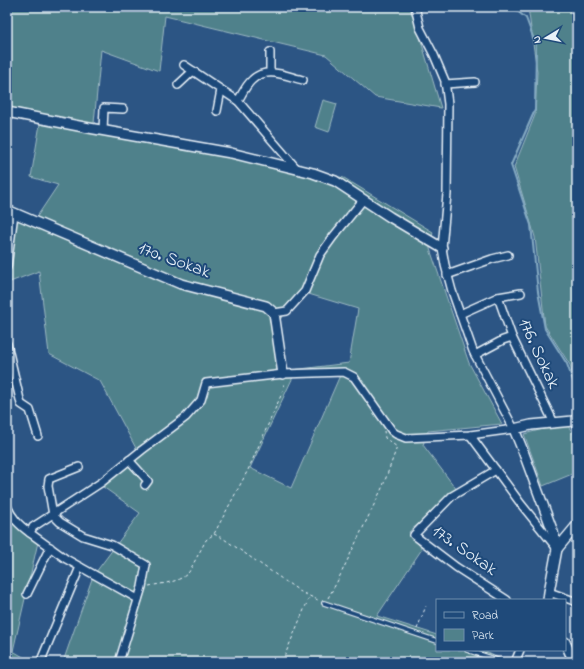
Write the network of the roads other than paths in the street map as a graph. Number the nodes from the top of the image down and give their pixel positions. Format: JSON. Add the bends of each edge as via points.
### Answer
{"nodes":[{"id":1,"x":415,"y":7,"type":"edge"},
{"id":2,"x":270,"y":52,"type":"dead end"},
{"id":3,"x":184,"y":65,"type":"dead end"},
{"id":4,"x":193,"y":71,"type":"junction"},
{"id":5,"x":270,"y":72,"type":"junction"},
{"id":6,"x":303,"y":80,"type":"dead end"},
{"id":7,"x":475,"y":82,"type":"dead end"},
{"id":8,"x":445,"y":84,"type":"junction"},
{"id":9,"x":178,"y":85,"type":"dead end"},
{"id":10,"x":221,"y":90,"type":"junction"},
{"id":11,"x":238,"y":101,"type":"junction"},
{"id":12,"x":123,"y":109,"type":"dead end"},
{"id":13,"x":217,"y":110,"type":"dead end"},
{"id":14,"x":7,"y":112,"type":"edge"},
{"id":15,"x":103,"y":130,"type":"junction"},
{"id":16,"x":298,"y":170,"type":"junction"},
{"id":17,"x":363,"y":200,"type":"junction"},
{"id":18,"x":10,"y":212,"type":"edge"},
{"id":19,"x":442,"y":248,"type":"junction"},
{"id":20,"x":508,"y":255,"type":"dead end"},
{"id":21,"x":7,"y":267,"type":"edge"},
{"id":22,"x":447,"y":275,"type":"junction"},
{"id":23,"x":521,"y":293,"type":"dead end"},
{"id":24,"x":498,"y":298,"type":"junction"},
{"id":25,"x":274,"y":313,"type":"junction"},
{"id":26,"x":460,"y":314,"type":"junction"},
{"id":27,"x":512,"y":337,"type":"junction"},
{"id":28,"x":7,"y":344,"type":"edge"},
{"id":29,"x":475,"y":355,"type":"junction"},
{"id":30,"x":283,"y":374,"type":"junction"},
{"id":31,"x":577,"y":421,"type":"edge"},
{"id":32,"x":554,"y":423,"type":"junction"},
{"id":33,"x":514,"y":429,"type":"junction"},
{"id":34,"x":470,"y":435,"type":"junction"},
{"id":35,"x":38,"y":436,"type":"dead end"},
{"id":36,"x":129,"y":460,"type":"junction"},
{"id":37,"x":79,"y":467,"type":"dead end"},
{"id":38,"x":496,"y":470,"type":"junction"},
{"id":39,"x":145,"y":486,"type":"dead end"},
{"id":40,"x":7,"y":506,"type":"edge"},
{"id":41,"x":53,"y":515,"type":"junction"},
{"id":42,"x":577,"y":525,"type":"edge"},
{"id":43,"x":30,"y":533,"type":"junction"},
{"id":44,"x":50,"y":547,"type":"junction"},
{"id":45,"x":557,"y":549,"type":"junction"},
{"id":46,"x":80,"y":566,"type":"junction"},
{"id":47,"x":28,"y":594,"type":"dead end"},
{"id":48,"x":549,"y":596,"type":"edge"},
{"id":49,"x":138,"y":599,"type":"junction"},
{"id":50,"x":505,"y":599,"type":"edge"},
{"id":51,"x":563,"y":599,"type":"edge"},
{"id":52,"x":566,"y":600,"type":"edge"},
{"id":53,"x":577,"y":602,"type":"edge"},
{"id":54,"x":324,"y":603,"type":"road end"},
{"id":55,"x":436,"y":641,"type":"edge"},
{"id":56,"x":566,"y":644,"type":"edge"},
{"id":57,"x":470,"y":651,"type":"edge"},
{"id":58,"x":520,"y":651,"type":"edge"},
{"id":59,"x":42,"y":658,"type":"dead end"},
{"id":60,"x":119,"y":662,"type":"edge"},
{"id":61,"x":503,"y":662,"type":"edge"},
{"id":62,"x":515,"y":662,"type":"edge"},
{"id":63,"x":574,"y":662,"type":"edge"}],
"edges":[{"from":1,"to":8,"type":"street","via":[[420,28]]},
{"from":2,"to":5,"type":"street"},
{"from":3,"to":4,"type":"street"},
{"from":4,"to":9,"type":"street"},
{"from":4,"to":10,"type":"street"},
{"from":5,"to":6,"type":"street"},
{"from":5,"to":11,"type":"street","via":[[251,80]]},
{"from":7,"to":8,"type":"street"},
{"from":8,"to":19,"type":"street","via":[[448,112],[447,194]]},
{"from":10,"to":11,"type":"street"},
{"from":10,"to":13,"type":"street"},
{"from":11,"to":16,"type":"street"},
{"from":12,"to":15,"type":"street","via":[[104,108]]},
{"from":14,"to":15,"type":"street"},
{"from":15,"to":16,"type":"street","via":[[231,153]]},
{"from":16,"to":17,"type":"street","via":[[335,181]]},
{"from":17,"to":19,"type":"street"},
{"from":17,"to":25,"type":"street","via":[[320,255],[305,291],[287,311]]},
{"from":18,"to":21,"type":"street"},
{"from":18,"to":25,"type":"street","name":"170. Sokak","via":[[181,284],[266,306]]},
{"from":19,"to":22,"type":"street"},
{"from":20,"to":22,"type":"street"},
{"from":22,"to":26,"type":"street"},
{"from":23,"to":24,"type":"street","name":"176. Sokak"},
{"from":24,"to":26,"type":"street","name":"176. Sokak"},
{"from":24,"to":27,"type":"street","name":"176. Sokak"},
{"from":25,"to":30,"type":"street"},
{"from":26,"to":29,"type":"street"},
{"from":27,"to":29,"type":"street"},
{"from":27,"to":32,"type":"street","name":"176. Sokak"},
{"from":28,"to":35,"type":"street","via":[[21,404],[30,410]]},
{"from":29,"to":33,"type":"street"},
{"from":30,"to":34,"type":"street","via":[[344,372],[354,377],[388,426],[396,434],[406,438]]},
{"from":30,"to":36,"type":"street","via":[[206,383],[201,400],[186,417]]},
{"from":31,"to":32,"type":"street"},
{"from":32,"to":33,"type":"street"},
{"from":33,"to":34,"type":"street"},
{"from":33,"to":45,"type":"street"},
{"from":34,"to":38,"type":"street"},
{"from":36,"to":39,"type":"street","via":[[148,481]]},
{"from":36,"to":41,"type":"street"},
{"from":37,"to":41,"type":"street","via":[[50,479],[48,486]]},
{"from":38,"to":45,"type":"street"},
{"from":38,"to":50,"type":"street","name":"173. Sokak","via":[[452,496],[414,535],[456,567]]},
{"from":40,"to":43,"type":"street","via":[[18,524]]},
{"from":41,"to":43,"type":"street","via":[[33,527]]},
{"from":41,"to":49,"type":"street","via":[[83,536],[112,545],[146,565]]},
{"from":42,"to":45,"type":"street"},
{"from":43,"to":44,"type":"street"},
{"from":44,"to":46,"type":"street"},
{"from":44,"to":47,"type":"street"},
{"from":45,"to":48,"type":"street"},
{"from":46,"to":49,"type":"street"},
{"from":46,"to":59,"type":"street"},
{"from":48,"to":51,"type":"street"},
{"from":49,"to":60,"type":"street"},
{"from":52,"to":53,"type":"street"},
{"from":54,"to":55,"type":"lane"},
{"from":56,"to":63,"type":"street"},
{"from":57,"to":61,"type":"lane"},
{"from":58,"to":62,"type":"street"}]}
